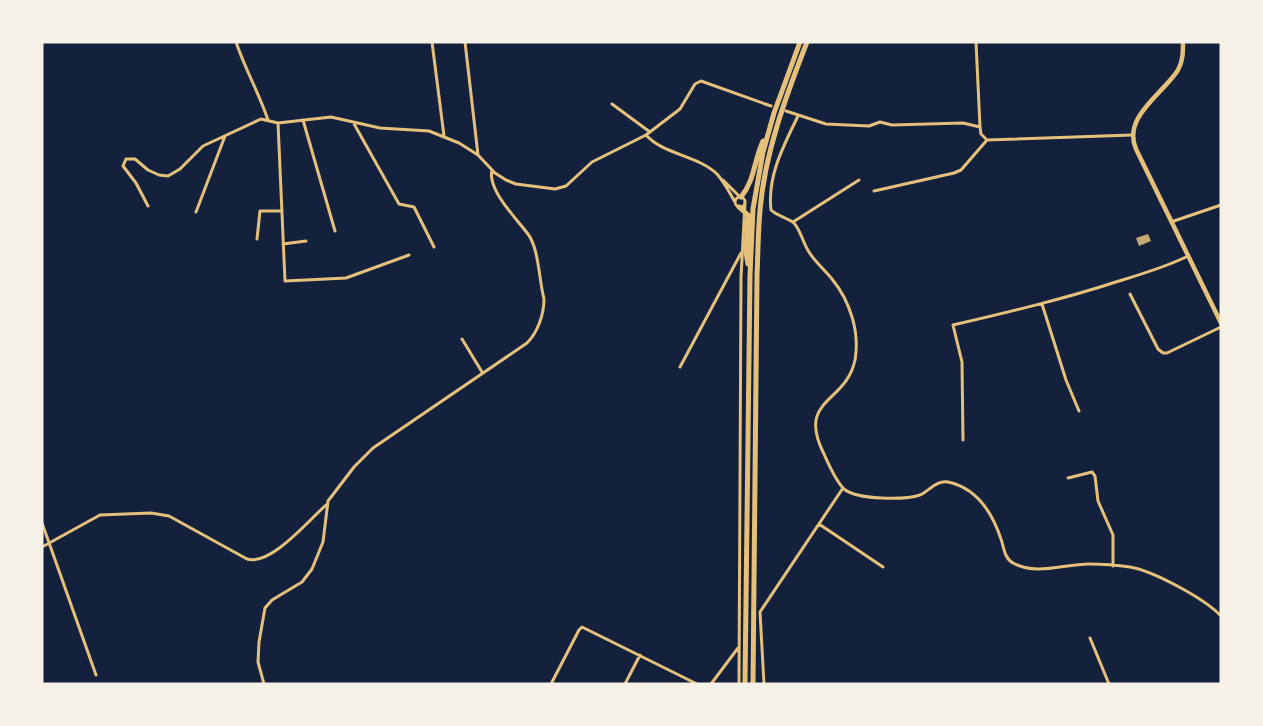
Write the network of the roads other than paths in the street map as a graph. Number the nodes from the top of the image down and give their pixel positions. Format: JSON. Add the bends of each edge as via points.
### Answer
{"nodes":[{"id":1,"x":236,"y":42,"type":"edge"},
{"id":2,"x":432,"y":42,"type":"edge"},
{"id":3,"x":465,"y":42,"type":"edge"},
{"id":4,"x":800,"y":42,"type":"edge"},
{"id":5,"x":807,"y":42,"type":"edge"},
{"id":6,"x":976,"y":42,"type":"edge"},
{"id":7,"x":1184,"y":42,"type":"edge"},
{"id":8,"x":612,"y":104,"type":"dead end"},
{"id":9,"x":771,"y":106,"type":"dead end"},
{"id":10,"x":786,"y":111,"type":"dead end"},
{"id":11,"x":798,"y":116,"type":"junction"},
{"id":12,"x":268,"y":120,"type":"junction"},
{"id":13,"x":303,"y":120,"type":"junction"},
{"id":14,"x":353,"y":122,"type":"junction"},
{"id":15,"x":278,"y":123,"type":"junction"},
{"id":16,"x":980,"y":127,"type":"junction"},
{"id":17,"x":650,"y":132,"type":"junction"},
{"id":18,"x":768,"y":132,"type":"junction"},
{"id":19,"x":225,"y":135,"type":"junction"},
{"id":20,"x":646,"y":135,"type":"junction"},
{"id":21,"x":1132,"y":135,"type":"junction"},
{"id":22,"x":444,"y":136,"type":"junction"},
{"id":23,"x":987,"y":140,"type":"junction"},
{"id":24,"x":478,"y":155,"type":"junction"},
{"id":25,"x":492,"y":170,"type":"junction"},
{"id":26,"x":717,"y":174,"type":"junction"},
{"id":27,"x":859,"y":180,"type":"dead end"},
{"id":28,"x":874,"y":191,"type":"dead end"},
{"id":29,"x":740,"y":196,"type":"junction"},
{"id":30,"x":1221,"y":205,"type":"edge"},
{"id":31,"x":148,"y":206,"type":"dead end"},
{"id":32,"x":757,"y":206,"type":"junction"},
{"id":33,"x":741,"y":207,"type":"junction"},
{"id":34,"x":282,"y":211,"type":"junction"},
{"id":35,"x":196,"y":212,"type":"dead end"},
{"id":36,"x":793,"y":222,"type":"junction"},
{"id":37,"x":1171,"y":222,"type":"junction"},
{"id":38,"x":335,"y":231,"type":"dead end"},
{"id":39,"x":257,"y":238,"type":"dead end"},
{"id":40,"x":306,"y":241,"type":"dead end"},
{"id":41,"x":284,"y":244,"type":"junction"},
{"id":42,"x":434,"y":247,"type":"dead end"},
{"id":43,"x":742,"y":252,"type":"junction"},
{"id":44,"x":409,"y":255,"type":"dead end"},
{"id":45,"x":1188,"y":256,"type":"junction"},
{"id":46,"x":750,"y":275,"type":"junction"},
{"id":47,"x":1130,"y":294,"type":"dead end"},
{"id":48,"x":1042,"y":304,"type":"junction"},
{"id":49,"x":1221,"y":323,"type":"edge"},
{"id":50,"x":1221,"y":327,"type":"edge"},
{"id":51,"x":462,"y":339,"type":"dead end"},
{"id":52,"x":680,"y":367,"type":"dead end"},
{"id":53,"x":482,"y":372,"type":"junction"},
{"id":54,"x":1079,"y":411,"type":"dead end"},
{"id":55,"x":963,"y":440,"type":"dead end"},
{"id":56,"x":1068,"y":478,"type":"dead end"},
{"id":57,"x":843,"y":488,"type":"junction"},
{"id":58,"x":327,"y":504,"type":"junction"},
{"id":59,"x":42,"y":523,"type":"edge"},
{"id":60,"x":819,"y":524,"type":"junction"},
{"id":61,"x":49,"y":542,"type":"junction"},
{"id":62,"x":42,"y":547,"type":"edge"},
{"id":63,"x":1113,"y":566,"type":"junction"},
{"id":64,"x":883,"y":567,"type":"dead end"},
{"id":65,"x":1221,"y":616,"type":"edge"},
{"id":66,"x":1090,"y":638,"type":"dead end"},
{"id":67,"x":739,"y":646,"type":"junction"},
{"id":68,"x":640,"y":655,"type":"junction"},
{"id":69,"x":96,"y":675,"type":"dead end"},
{"id":70,"x":753,"y":683,"type":"edge"},
{"id":71,"x":264,"y":684,"type":"edge"},
{"id":72,"x":551,"y":684,"type":"edge"},
{"id":73,"x":625,"y":684,"type":"edge"},
{"id":74,"x":696,"y":684,"type":"edge"},
{"id":75,"x":711,"y":684,"type":"edge"},
{"id":76,"x":739,"y":684,"type":"edge"},
{"id":77,"x":746,"y":684,"type":"edge"},
{"id":78,"x":764,"y":684,"type":"edge"},
{"id":79,"x":1109,"y":684,"type":"edge"}],
"edges":[{"from":1,"to":12,"type":"street"},
{"from":2,"to":22,"type":"street"},
{"from":3,"to":24,"type":"street"},
{"from":4,"to":18,"type":"main road"},
{"from":5,"to":32,"type":"main road","via":[[780,115]]},
{"from":6,"to":16,"type":"street"},
{"from":7,"to":21,"type":"street","via":[[1176,72],[1136,121]]},
{"from":8,"to":17,"type":"street"},
{"from":9,"to":17,"type":"street","via":[[701,81],[680,109]]},
{"from":10,"to":11,"type":"street"},
{"from":11,"to":16,"type":"street","via":[[826,124],[963,123]]},
{"from":11,"to":36,"type":"street","via":[[777,161],[770,197],[771,210]]},
{"from":12,"to":15,"type":"street"},
{"from":12,"to":19,"type":"street","via":[[261,119]]},
{"from":13,"to":14,"type":"street","via":[[331,117]]},
{"from":13,"to":15,"type":"street"},
{"from":13,"to":38,"type":"street"},
{"from":14,"to":22,"type":"street"},
{"from":14,"to":42,"type":"street","via":[[399,204],[414,207]]},
{"from":15,"to":34,"type":"street"},
{"from":16,"to":23,"type":"street"},
{"from":17,"to":20,"type":"street"},
{"from":18,"to":29,"type":"main road","via":[[753,177]]},
{"from":18,"to":32,"type":"main road"},
{"from":19,"to":31,"type":"street","via":[[198,149],[168,176],[148,170],[135,159],[126,159],[123,166]]},
{"from":19,"to":35,"type":"street"},
{"from":20,"to":25,"type":"street","via":[[592,162],[564,187],[516,184]]},
{"from":20,"to":26,"type":"street","via":[[653,143]]},
{"from":21,"to":23,"type":"street"},
{"from":21,"to":37,"type":"street"},
{"from":22,"to":24,"type":"street"},
{"from":23,"to":28,"type":"street","via":[[961,170]]},
{"from":24,"to":25,"type":"street"},
{"from":25,"to":53,"type":"street","via":[[491,181],[531,240],[544,305],[533,337]]},
{"from":26,"to":29,"type":"street"},
{"from":26,"to":33,"type":"street"},
{"from":27,"to":36,"type":"street"},
{"from":29,"to":33,"type":"street","via":[[737,198]]},
{"from":29,"to":33,"type":"street","via":[[745,200]]},
{"from":30,"to":37,"type":"street"},
{"from":32,"to":46,"type":"main road"},
{"from":32,"to":70,"type":"main road"},
{"from":33,"to":43,"type":"street"},
{"from":33,"to":46,"type":"main road","via":[[748,215],[746,252]]},
{"from":34,"to":39,"type":"street","via":[[260,211]]},
{"from":34,"to":41,"type":"street"},
{"from":36,"to":57,"type":"street","via":[[808,251],[840,290],[853,319],[856,350],[851,372],[821,407],[814,424],[816,440]]},
{"from":37,"to":45,"type":"street"},
{"from":40,"to":41,"type":"street"},
{"from":41,"to":44,"type":"street","via":[[285,281],[346,278]]},
{"from":43,"to":52,"type":"street"},
{"from":43,"to":67,"type":"street"},
{"from":45,"to":48,"type":"street","via":[[1171,265]]},
{"from":45,"to":49,"type":"street"},
{"from":46,"to":77,"type":"main road"},
{"from":47,"to":50,"type":"street","via":[[1163,353]]},
{"from":48,"to":54,"type":"street"},
{"from":48,"to":55,"type":"street","via":[[953,325],[962,362]]},
{"from":51,"to":53,"type":"street"},
{"from":53,"to":58,"type":"street","via":[[373,448]]},
{"from":56,"to":63,"type":"street","via":[[1092,472],[1095,476],[1098,501],[1113,535]]},
{"from":57,"to":60,"type":"street"},
{"from":57,"to":63,"type":"street","via":[[855,494],[899,499],[919,495],[942,482],[949,483],[979,497],[1012,562],[1030,569]]},
{"from":58,"to":61,"type":"street","via":[[280,548],[258,560],[247,559],[169,516],[151,513],[100,515]]},
{"from":58,"to":71,"type":"street","via":[[323,542],[312,569],[295,587],[267,604],[262,613],[258,662]]},
{"from":59,"to":61,"type":"street"},
{"from":60,"to":64,"type":"street"},
{"from":60,"to":78,"type":"street","via":[[760,612]]},
{"from":61,"to":62,"type":"street"},
{"from":61,"to":69,"type":"street"},
{"from":63,"to":65,"type":"street","via":[[1155,576],[1203,600]]},
{"from":66,"to":79,"type":"street"},
{"from":67,"to":75,"type":"street"},
{"from":67,"to":76,"type":"street"},
{"from":68,"to":72,"type":"street","via":[[582,627]]},
{"from":68,"to":73,"type":"street"},
{"from":68,"to":74,"type":"street"}]}
